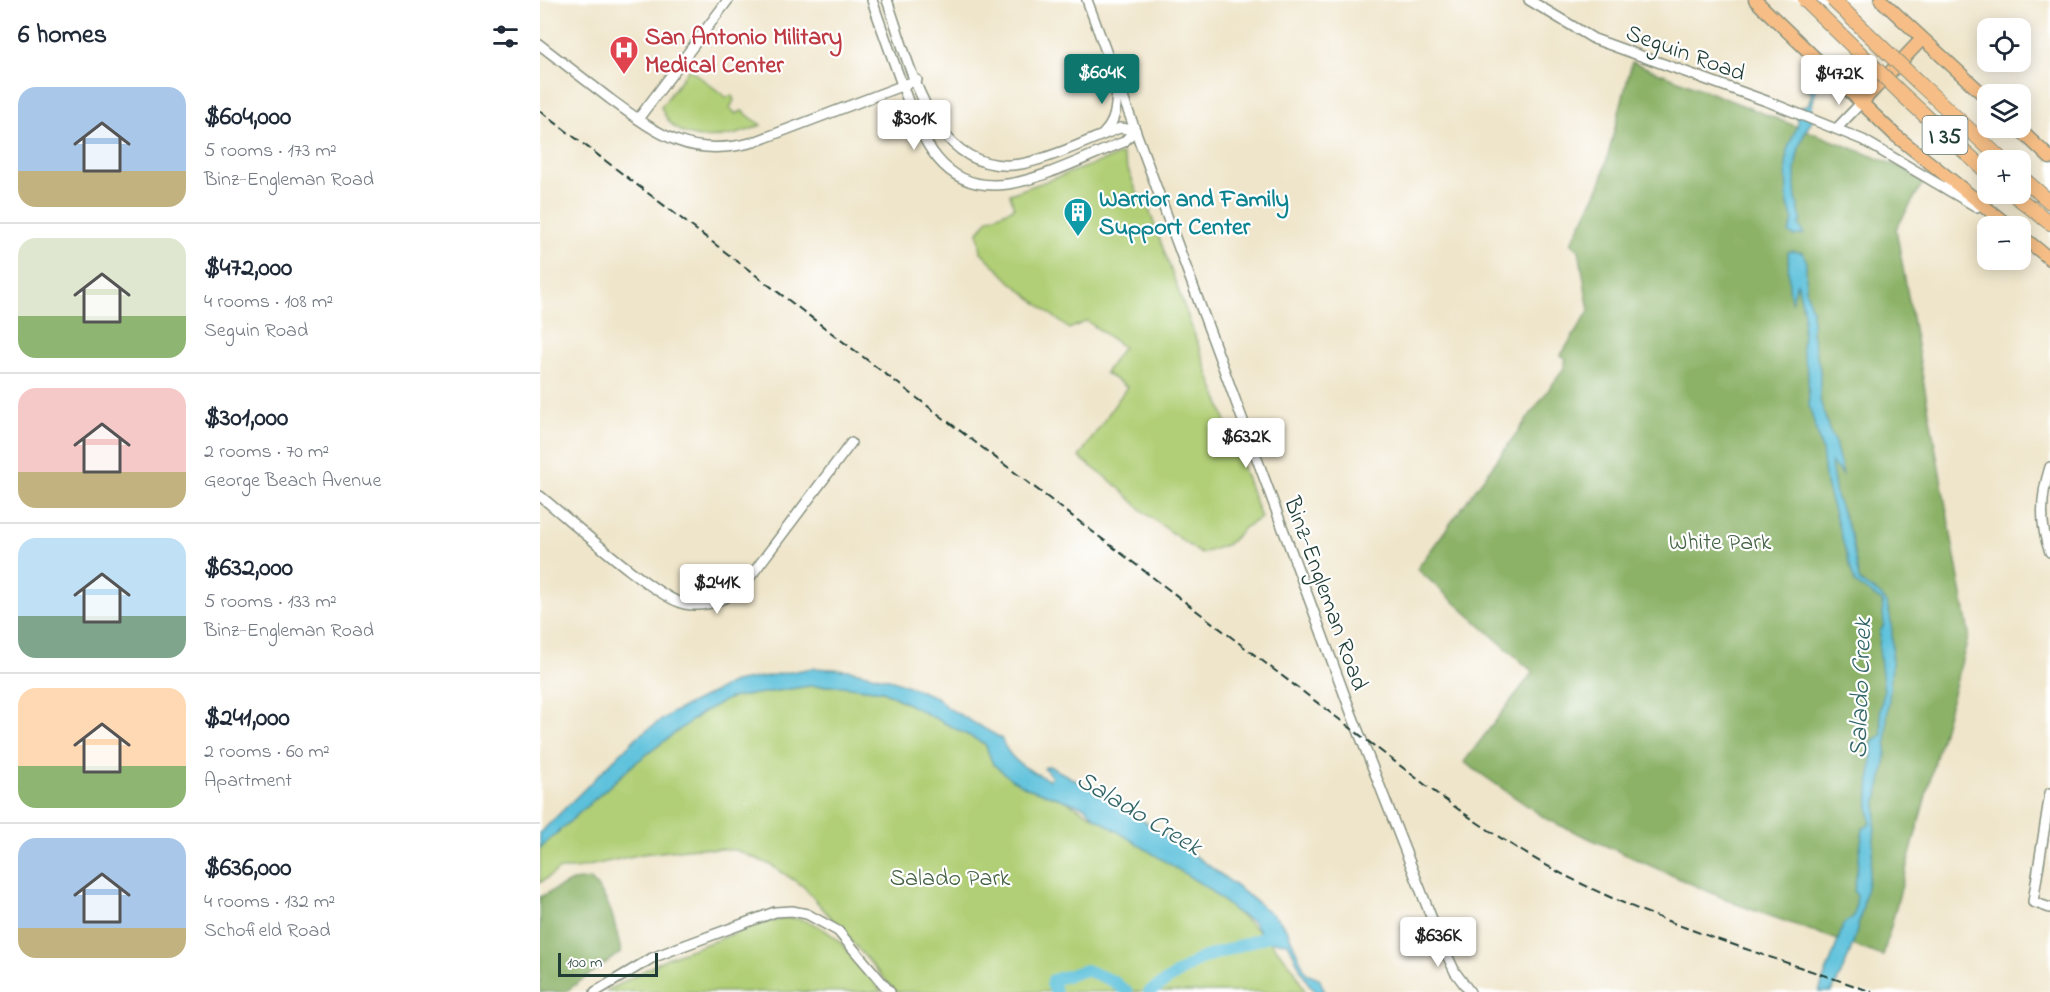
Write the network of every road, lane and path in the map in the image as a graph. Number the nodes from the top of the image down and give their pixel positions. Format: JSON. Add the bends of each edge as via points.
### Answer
{"nodes":[{"id":1,"x":728,"y":0,"type":"edge"},
{"id":2,"x":872,"y":0,"type":"edge"},
{"id":3,"x":887,"y":0,"type":"edge"},
{"id":4,"x":1087,"y":0,"type":"edge"},
{"id":5,"x":1529,"y":0,"type":"edge"},
{"id":6,"x":1805,"y":0,"type":"edge"},
{"id":7,"x":1833,"y":0,"type":"edge"},
{"id":8,"x":1881,"y":0,"type":"edge"},
{"id":9,"x":1761,"y":2,"type":"edge"},
{"id":10,"x":1922,"y":39,"type":"junction"},
{"id":11,"x":540,"y":45,"type":"edge"},
{"id":12,"x":917,"y":80,"type":"junction"},
{"id":13,"x":1117,"y":82,"type":"junction"},
{"id":14,"x":902,"y":85,"type":"junction"},
{"id":15,"x":1977,"y":89,"type":"edge"},
{"id":16,"x":1861,"y":103,"type":"junction"},
{"id":17,"x":638,"y":119,"type":"junction"},
{"id":18,"x":1836,"y":128,"type":"junction"},
{"id":19,"x":1135,"y":130,"type":"junction"},
{"id":20,"x":1102,"y":135,"type":"junction"},
{"id":21,"x":2029,"y":138,"type":"edge"},
{"id":22,"x":1991,"y":150,"type":"edge"},
{"id":23,"x":2050,"y":158,"type":"edge"},
{"id":24,"x":1977,"y":163,"type":"edge"},
{"id":25,"x":2031,"y":181,"type":"edge"},
{"id":26,"x":2031,"y":185,"type":"edge"},
{"id":27,"x":2050,"y":192,"type":"edge"},
{"id":28,"x":2050,"y":202,"type":"edge"},
{"id":29,"x":2026,"y":204,"type":"edge"},
{"id":30,"x":1993,"y":216,"type":"edge"},
{"id":31,"x":1996,"y":216,"type":"edge"},
{"id":32,"x":2050,"y":223,"type":"edge"},
{"id":33,"x":2031,"y":244,"type":"edge"},
{"id":34,"x":2050,"y":259,"type":"edge"},
{"id":35,"x":850,"y":443,"type":"dead end"},
{"id":36,"x":2050,"y":467,"type":"edge"},
{"id":37,"x":540,"y":496,"type":"edge"},
{"id":38,"x":2050,"y":552,"type":"edge"},
{"id":39,"x":2050,"y":793,"type":"edge"},
{"id":40,"x":2050,"y":908,"type":"edge"},
{"id":41,"x":595,"y":992,"type":"edge"},
{"id":42,"x":890,"y":992,"type":"edge"},
{"id":43,"x":1470,"y":992,"type":"edge"}],
"edges":[{"from":1,"to":17,"type":"street"},
{"from":2,"to":14,"type":"street"},
{"from":3,"to":12,"type":"street"},
{"from":4,"to":13,"type":"street","name":"Binz-Engleman Road"},
{"from":5,"to":18,"type":"street","name":"Seguin Road","via":[[1594,39]]},
{"from":6,"to":24,"type":"highway","number":"I 35","bridge":true},
{"from":7,"to":22,"type":"highway","number":"I 35","bridge":true},
{"from":8,"to":10,"type":"main road"},
{"from":9,"to":16,"type":"main road"},
{"from":10,"to":15,"type":"main road"},
{"from":10,"to":16,"type":"main road"},
{"from":11,"to":17,"type":"street"},
{"from":12,"to":14,"type":"street"},
{"from":12,"to":20,"type":"street","via":[[932,120],[943,135],[963,152],[988,163],[1024,164]]},
{"from":13,"to":19,"type":"street","name":"Binz-Engleman Road"},
{"from":13,"to":20,"type":"street","via":[[1116,112],[1112,126]]},
{"from":14,"to":17,"type":"street","via":[[729,148],[684,144]]},
{"from":14,"to":19,"type":"street","via":[[931,152],[949,170],[973,182],[998,185],[1023,180],[1124,142]]},
{"from":16,"to":18,"type":"street"},
{"from":16,"to":31,"type":"main road"},
{"from":18,"to":30,"type":"street","name":"Seguin Road","via":[[1887,151]]},
{"from":19,"to":20,"type":"street","via":[[1120,128]]},
{"from":19,"to":43,"type":"street","name":"Binz-Engleman Road","via":[[1352,715],[1435,927],[1455,972]]},
{"from":21,"to":23,"type":"main road"},
{"from":25,"to":27,"type":"highway"},
{"from":26,"to":28,"type":"highway"},
{"from":29,"to":32,"type":"highway"},
{"from":33,"to":34,"type":"main road"},
{"from":35,"to":37,"type":"street","via":[[744,585],[732,596],[696,605],[667,597]]},
{"from":36,"to":38,"type":"street","via":[[2042,503]]},
{"from":39,"to":40,"type":"street","via":[[2033,902]]},
{"from":41,"to":42,"type":"street","via":[[652,958],[775,912],[792,911],[807,914],[838,931]]}]}
